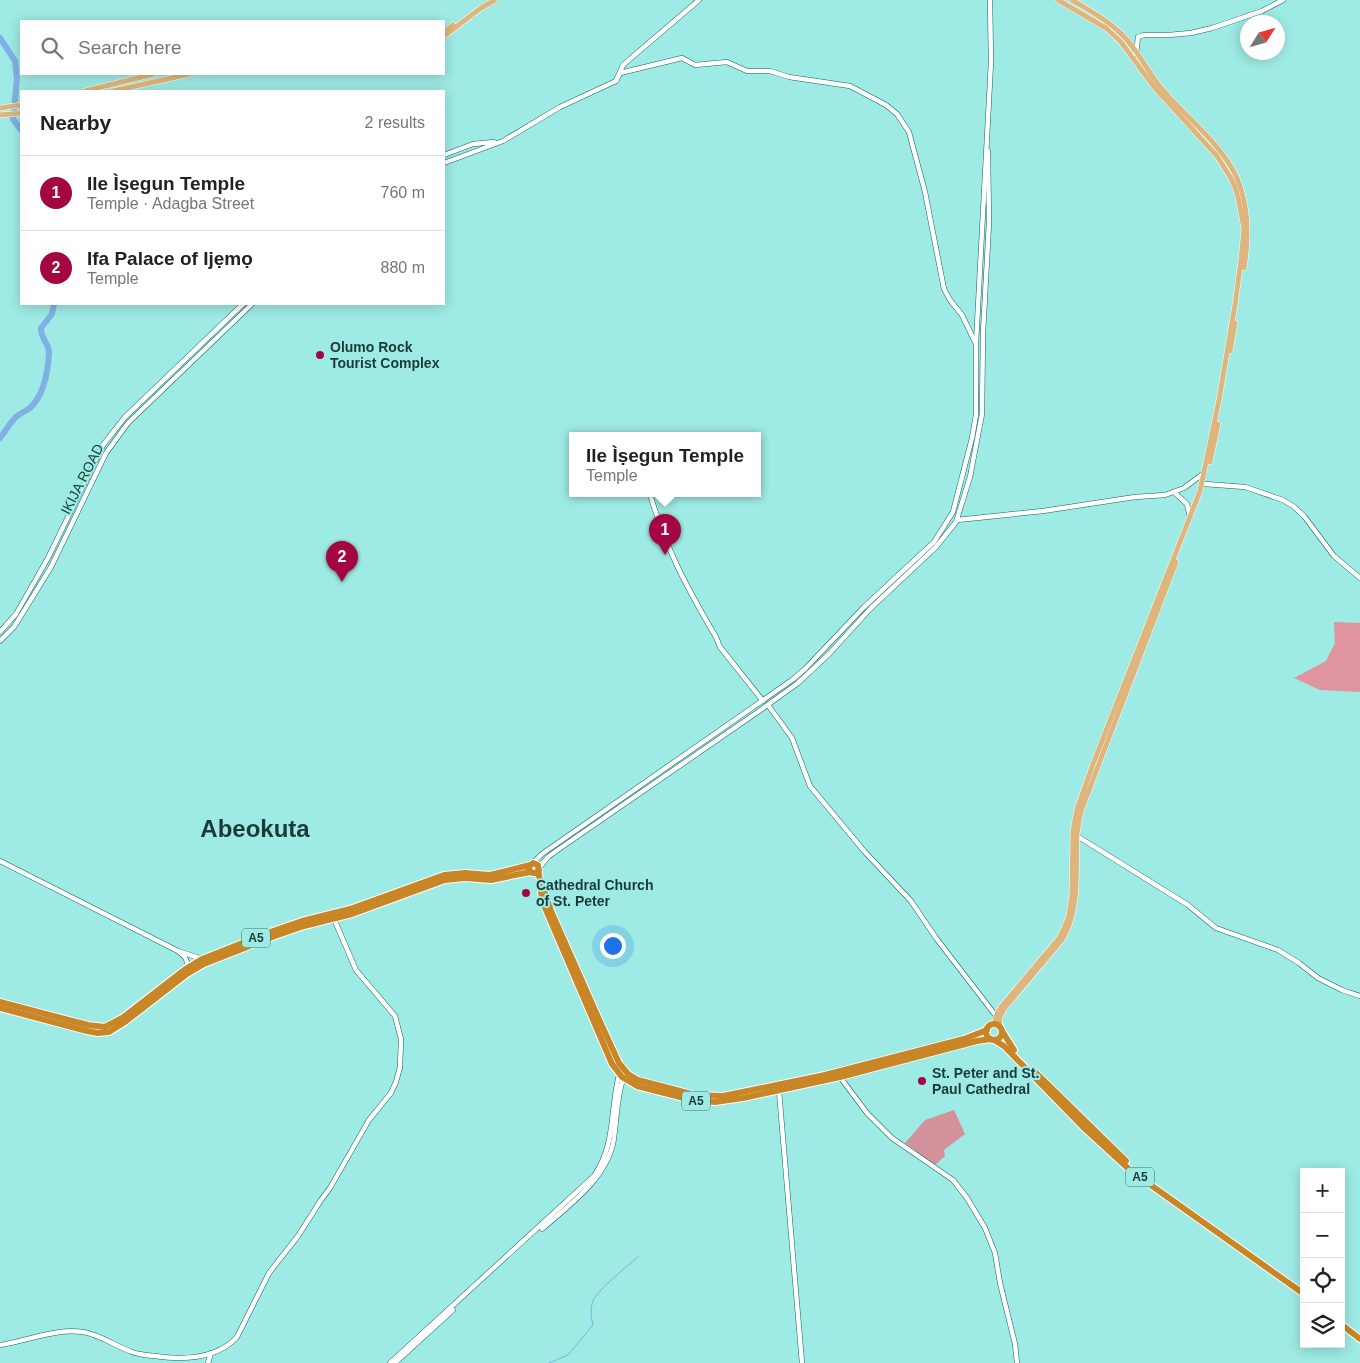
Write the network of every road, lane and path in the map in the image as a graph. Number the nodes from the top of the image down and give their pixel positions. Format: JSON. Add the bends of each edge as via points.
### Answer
{"nodes":[{"id":1,"x":488,"y":0,"type":"edge"},
{"id":2,"x":495,"y":0,"type":"edge"},
{"id":3,"x":699,"y":0,"type":"edge"},
{"id":4,"x":990,"y":0,"type":"edge"},
{"id":5,"x":1058,"y":0,"type":"edge"},
{"id":6,"x":1072,"y":0,"type":"edge"},
{"id":7,"x":1283,"y":0,"type":"edge"},
{"id":8,"x":445,"y":31,"type":"edge"},
{"id":9,"x":445,"y":35,"type":"edge"},
{"id":10,"x":1134,"y":54,"type":"junction"},
{"id":11,"x":150,"y":75,"type":"edge"},
{"id":12,"x":185,"y":75,"type":"edge"},
{"id":13,"x":616,"y":81,"type":"junction"},
{"id":14,"x":89,"y":90,"type":"edge"},
{"id":15,"x":118,"y":90,"type":"edge"},
{"id":16,"x":20,"y":105,"type":"edge"},
{"id":17,"x":0,"y":108,"type":"edge"},
{"id":18,"x":988,"y":109,"type":"junction"},
{"id":19,"x":20,"y":113,"type":"edge"},
{"id":20,"x":0,"y":115,"type":"edge"},
{"id":21,"x":503,"y":141,"type":"junction"},
{"id":22,"x":445,"y":155,"type":"edge"},
{"id":23,"x":445,"y":163,"type":"edge"},
{"id":24,"x":242,"y":305,"type":"edge"},
{"id":25,"x":251,"y":305,"type":"edge"},
{"id":26,"x":976,"y":344,"type":"junction"},
{"id":27,"x":980,"y":377,"type":"junction"},
{"id":28,"x":1204,"y":473,"type":"junction"},
{"id":29,"x":1204,"y":484,"type":"junction"},
{"id":30,"x":1174,"y":492,"type":"junction"},
{"id":31,"x":651,"y":497,"type":"edge"},
{"id":32,"x":1190,"y":519,"type":"junction"},
{"id":33,"x":957,"y":520,"type":"junction"},
{"id":34,"x":1360,"y":578,"type":"edge"},
{"id":35,"x":0,"y":632,"type":"edge"},
{"id":36,"x":0,"y":641,"type":"edge"},
{"id":37,"x":763,"y":701,"type":"junction"},
{"id":38,"x":768,"y":705,"type":"junction"},
{"id":39,"x":1077,"y":836,"type":"junction"},
{"id":40,"x":0,"y":861,"type":"edge"},
{"id":41,"x":531,"y":868,"type":"junction"},
{"id":42,"x":539,"y":869,"type":"junction"},
{"id":43,"x":334,"y":919,"type":"junction"},
{"id":44,"x":178,"y":951,"type":"junction"},
{"id":45,"x":202,"y":959,"type":"junction"},
{"id":46,"x":188,"y":968,"type":"junction"},
{"id":47,"x":1360,"y":996,"type":"edge"},
{"id":48,"x":0,"y":1002,"type":"edge"},
{"id":49,"x":0,"y":1008,"type":"edge"},
{"id":50,"x":996,"y":1016,"type":"junction"},
{"id":51,"x":599,"y":1027,"type":"junction"},
{"id":52,"x":999,"y":1028,"type":"junction"},
{"id":53,"x":987,"y":1030,"type":"junction"},
{"id":54,"x":992,"y":1040,"type":"junction"},
{"id":55,"x":621,"y":1077,"type":"junction"},
{"id":56,"x":840,"y":1077,"type":"junction"},
{"id":57,"x":779,"y":1091,"type":"junction"},
{"id":58,"x":1300,"y":1285,"type":"edge"},
{"id":59,"x":1300,"y":1291,"type":"edge"},
{"id":60,"x":1345,"y":1322,"type":"edge"},
{"id":61,"x":1345,"y":1327,"type":"edge"},
{"id":62,"x":1360,"y":1334,"type":"edge"},
{"id":63,"x":1360,"y":1339,"type":"edge"},
{"id":64,"x":0,"y":1345,"type":"edge"},
{"id":65,"x":211,"y":1353,"type":"junction"},
{"id":66,"x":200,"y":1357,"type":"junction"},
{"id":67,"x":206,"y":1363,"type":"edge"},
{"id":68,"x":390,"y":1363,"type":"edge"},
{"id":69,"x":395,"y":1363,"type":"edge"},
{"id":70,"x":802,"y":1363,"type":"edge"},
{"id":71,"x":1017,"y":1363,"type":"edge"}],
"edges":[{"from":1,"to":8,"type":"main road"},
{"from":2,"to":9,"type":"main road"},
{"from":3,"to":13,"type":"street","via":[[623,65]]},
{"from":4,"to":18,"type":"street"},
{"from":5,"to":10,"type":"main road","via":[[1106,28]]},
{"from":6,"to":10,"type":"main road","via":[[1117,29]]},
{"from":7,"to":10,"type":"street","via":[[1262,11],[1212,28],[1138,37]]},
{"from":10,"to":28,"type":"main road","via":[[1154,87],[1217,156],[1232,180],[1244,229],[1242,260]]},
{"from":10,"to":29,"type":"main road","via":[[1230,165],[1246,212],[1247,250],[1216,435]]},
{"from":11,"to":14,"type":"main road"},
{"from":12,"to":15,"type":"main road"},
{"from":13,"to":21,"type":"street"},
{"from":13,"to":26,"type":"street","via":[[620,73],[682,58],[695,65],[727,62],[747,71],[770,71],[850,86],[892,109],[909,132],[925,192],[944,289],[962,314]]},
{"from":16,"to":17,"type":"main road"},
{"from":18,"to":26,"type":"street"},
{"from":18,"to":27,"type":"street","via":[[989,223]]},
{"from":19,"to":20,"type":"main road"},
{"from":21,"to":22,"type":"street","via":[[473,144]]},
{"from":21,"to":23,"type":"street"},
{"from":24,"to":35,"type":"street","name":"IKIJA ROAD","via":[[113,430],[103,444],[48,558],[16,614]]},
{"from":25,"to":36,"type":"street","name":"IKIJA ROAD","via":[[119,435],[106,453],[51,567],[14,627]]},
{"from":26,"to":27,"type":"street"},
{"from":27,"to":33,"type":"street","via":[[982,414],[970,477]]},
{"from":27,"to":37,"type":"street","via":[[972,438],[953,512],[934,542],[864,607],[805,669]]},
{"from":28,"to":30,"type":"street"},
{"from":28,"to":32,"type":"main road"},
{"from":29,"to":34,"type":"street","via":[[1245,487],[1288,503],[1304,516],[1334,556]]},
{"from":29,"to":39,"type":"main road","via":[[1081,810]]},
{"from":30,"to":32,"type":"street","via":[[1187,504]]},
{"from":30,"to":33,"type":"street"},
{"from":31,"to":37,"type":"street","via":[[659,526],[684,583],[720,647]]},
{"from":32,"to":50,"type":"main road","via":[[1077,809],[1073,834],[1072,893],[1064,928]]},
{"from":33,"to":38,"type":"street","via":[[940,543],[871,608],[829,654]]},
{"from":37,"to":41,"type":"street","via":[[542,854]]},
{"from":38,"to":42,"type":"street","via":[[559,849]]},
{"from":38,"to":50,"type":"street","via":[[792,738],[810,786],[911,901]]},
{"from":39,"to":47,"type":"street","via":[[1188,905],[1216,928],[1278,950],[1318,978]]},
{"from":39,"to":52,"type":"main road","via":[[1076,894],[1068,930],[1004,1009]]},
{"from":40,"to":44,"type":"street"},
{"from":41,"to":42,"type":"highway","via":[[536,873]]},
{"from":41,"to":43,"type":"highway","number":"A5","via":[[491,880],[445,880]]},
{"from":41,"to":45,"type":"highway","number":"A5","via":[[490,875],[465,873],[436,877],[366,904],[273,931]]},
{"from":41,"to":51,"type":"highway","number":"A5","via":[[543,903]]},
{"from":42,"to":51,"type":"highway","number":"A5","via":[[551,912]]},
{"from":43,"to":49,"type":"highway","number":"A5","via":[[275,936],[204,964],[109,1032],[87,1031]]},
{"from":43,"to":65,"type":"street","via":[[356,970],[395,1016],[401,1039],[396,1082],[361,1132],[330,1188],[269,1273],[237,1338]]},
{"from":44,"to":45,"type":"street"},
{"from":44,"to":46,"type":"street","via":[[186,958]]},
{"from":45,"to":46,"type":"highway","number":"A5"},
{"from":46,"to":48,"type":"highway","number":"A5","via":[[122,1018],[105,1027],[88,1026]]},
{"from":50,"to":52,"type":"main road"},
{"from":51,"to":53,"type":"highway","number":"A5","via":[[619,1064],[633,1078],[712,1096],[737,1094],[825,1075],[964,1039]]},
{"from":51,"to":55,"type":"highway","number":"A5","via":[[612,1064]]},
{"from":52,"to":53,"type":"highway","via":[[990,1026]]},
{"from":52,"to":54,"type":"highway","via":[[999,1038]]},
{"from":52,"to":58,"type":"highway","number":"A5","via":[[1008,1044],[1029,1066],[1125,1160]]},
{"from":53,"to":54,"type":"highway"},
{"from":54,"to":56,"type":"highway","number":"A5","via":[[977,1041]]},
{"from":54,"to":59,"type":"highway","number":"A5","via":[[1004,1046],[1083,1127],[1131,1170]]},
{"from":55,"to":57,"type":"highway","number":"A5","via":[[630,1084],[649,1090],[704,1102],[729,1101]]},
{"from":55,"to":68,"type":"street","via":[[608,1149],[594,1176]]},
{"from":55,"to":69,"type":"street","via":[[612,1146],[607,1163],[597,1178]]},
{"from":56,"to":57,"type":"highway","number":"A5"},
{"from":56,"to":71,"type":"street","via":[[887,1134],[953,1180],[967,1198],[995,1254]]},
{"from":57,"to":70,"type":"street"},
{"from":60,"to":62,"type":"highway"},
{"from":61,"to":63,"type":"highway"},
{"from":64,"to":66,"type":"street","via":[[53,1333],[82,1332],[134,1353],[185,1359]]},
{"from":65,"to":66,"type":"street"},
{"from":65,"to":67,"type":"street"},
{"from":66,"to":67,"type":"street"}]}
